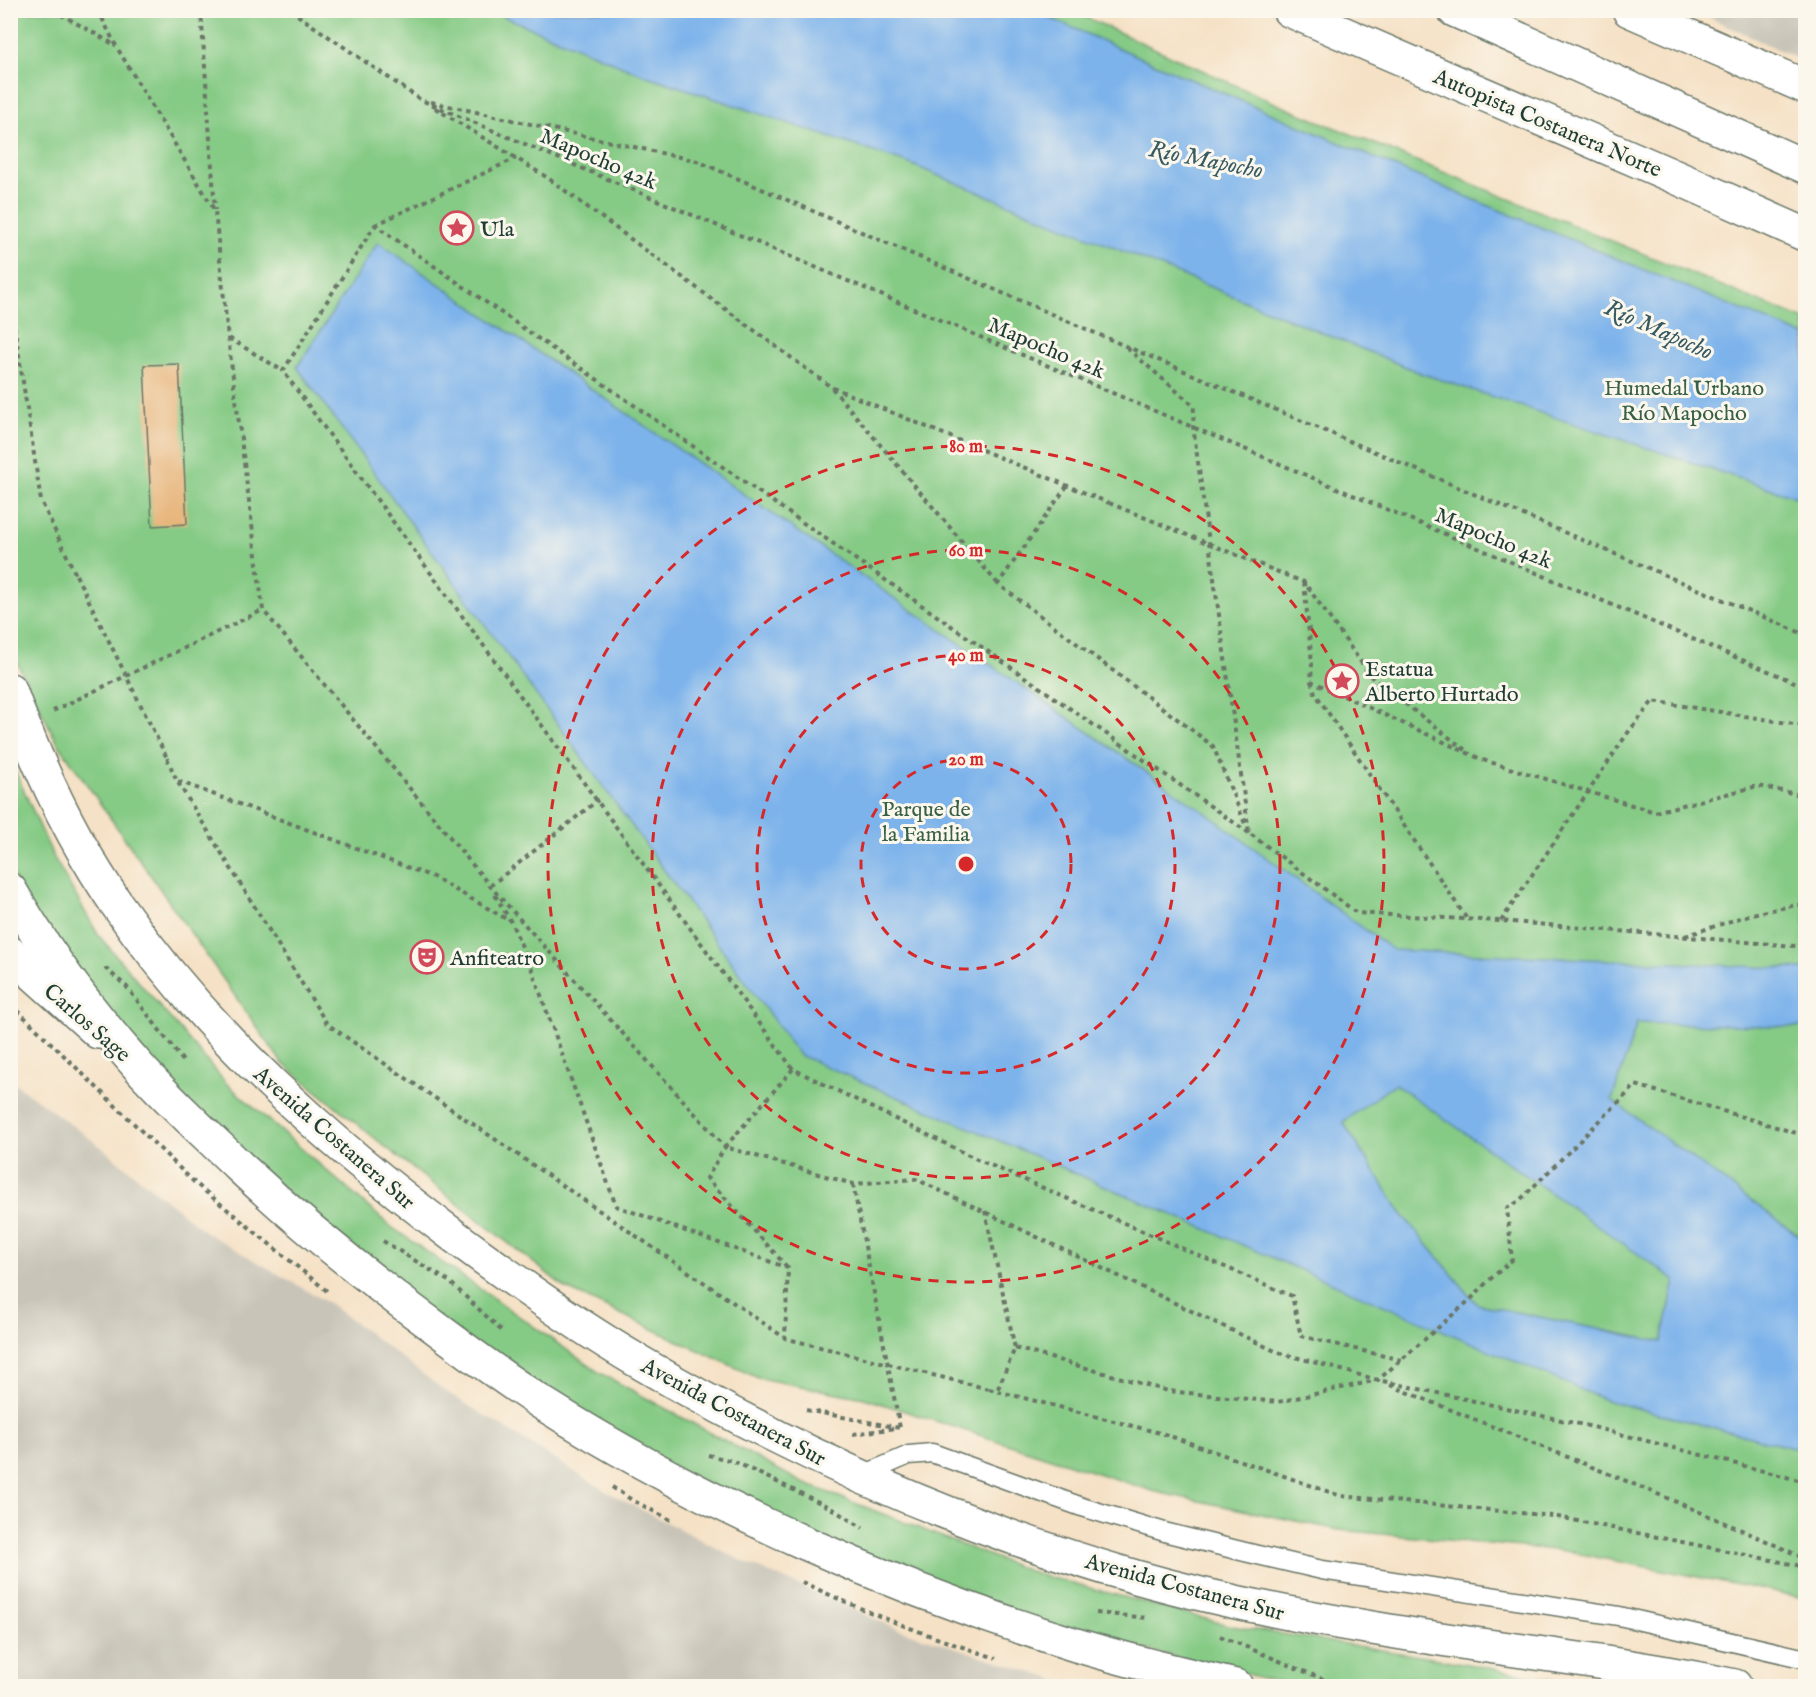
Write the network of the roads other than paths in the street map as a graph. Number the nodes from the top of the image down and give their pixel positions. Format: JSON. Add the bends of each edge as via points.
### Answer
{"nodes":[{"id":1,"x":1289,"y":10,"type":"edge"},
{"id":2,"x":1454,"y":10,"type":"edge"},
{"id":3,"x":1629,"y":10,"type":"edge"},
{"id":4,"x":1806,"y":87,"type":"edge"},
{"id":5,"x":1806,"y":167,"type":"edge"},
{"id":6,"x":1806,"y":235,"type":"edge"},
{"id":7,"x":10,"y":690,"type":"edge"},
{"id":8,"x":10,"y":890,"type":"edge"},
{"id":9,"x":10,"y":953,"type":"edge"},
{"id":10,"x":139,"y":1067,"type":"junction"},
{"id":11,"x":861,"y":1476,"type":"junction"},
{"id":12,"x":1806,"y":1659,"type":"edge"},
{"id":13,"x":1236,"y":1686,"type":"edge"},
{"id":14,"x":1735,"y":1686,"type":"edge"}],
"edges":[{"from":1,"to":6,"type":"main road","name":"Autopista Costanera Norte"},
{"from":2,"to":5,"type":"main road"},
{"from":3,"to":4,"type":"main road"},
{"from":7,"to":11,"type":"main road","name":"Avenida Costanera Sur","via":[[47,780],[114,901],[192,1001],[296,1106],[418,1210],[554,1308],[701,1397]]},
{"from":8,"to":10,"type":"main road","via":[[51,955]]},
{"from":9,"to":10,"type":"main road","name":"Carlos Sage"},
{"from":10,"to":13,"type":"main road","via":[[188,1118],[341,1257],[474,1356],[543,1403],[625,1451],[705,1494],[882,1576],[1078,1645]]},
{"from":11,"to":12,"type":"lane","via":[[909,1455],[932,1453],[1082,1507],[1245,1552],[1322,1570],[1619,1616]]},
{"from":11,"to":14,"type":"main road","name":"Avenida Costanera Sur","via":[[1048,1549],[1214,1597],[1364,1627],[1629,1666]]}]}
